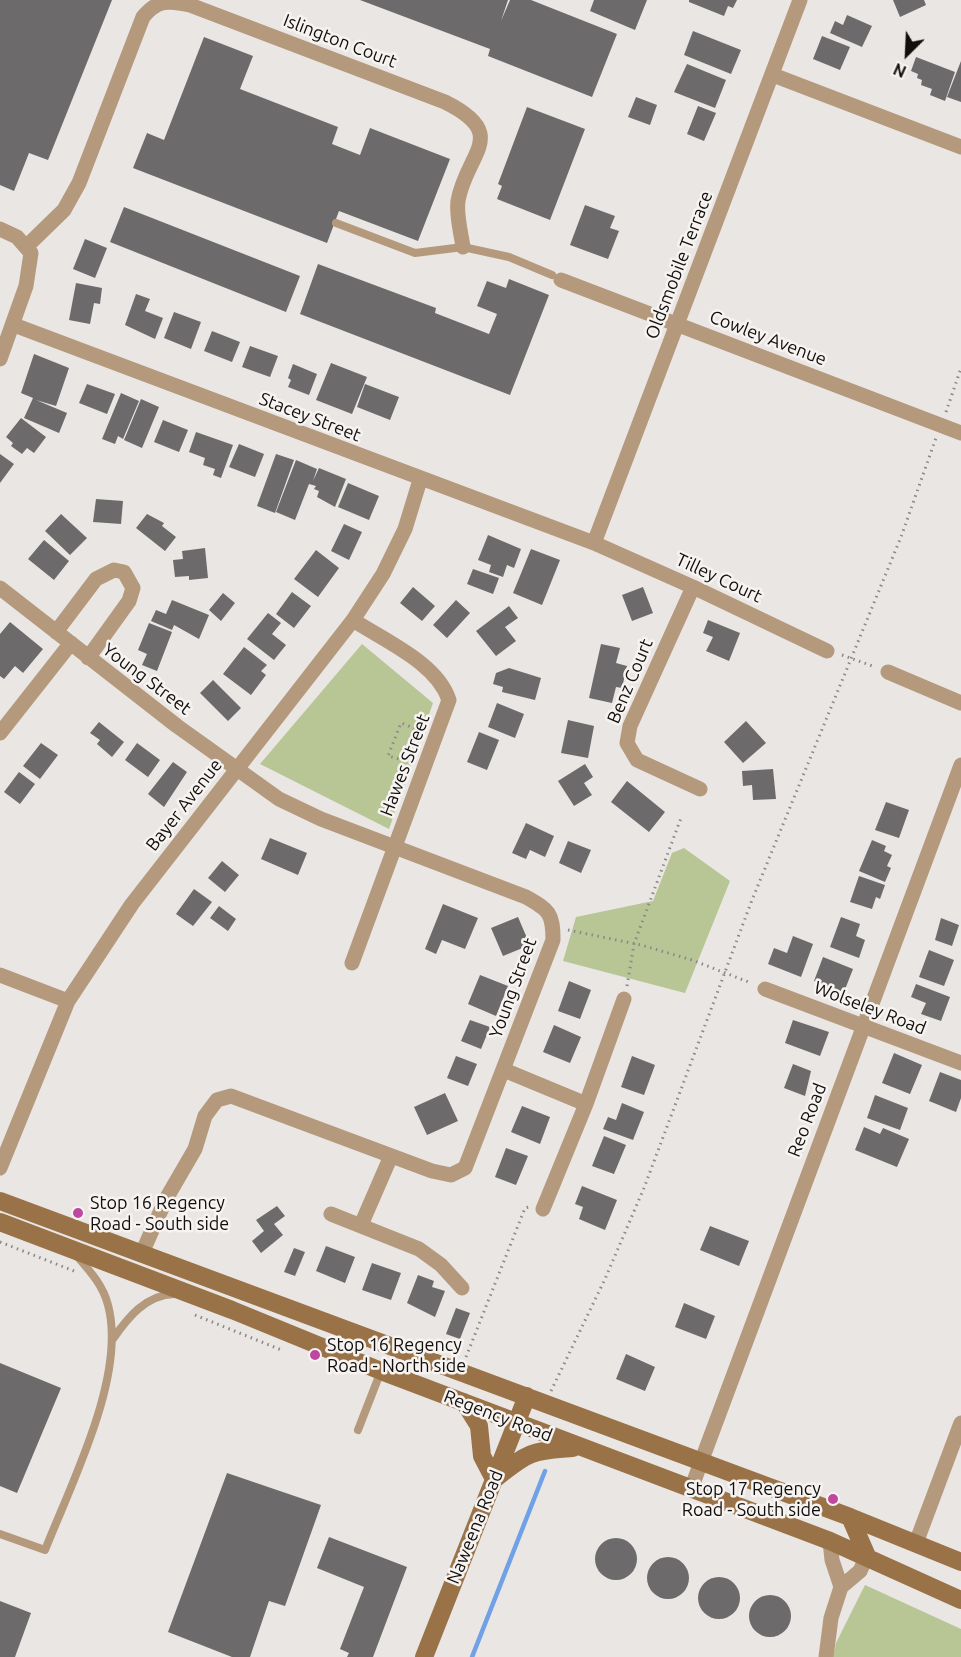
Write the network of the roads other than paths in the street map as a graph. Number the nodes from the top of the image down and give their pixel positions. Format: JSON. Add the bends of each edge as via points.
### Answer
{"nodes":[{"id":1,"x":800,"y":0,"type":"edge"},
{"id":2,"x":773,"y":75,"type":"junction"},
{"id":3,"x":961,"y":147,"type":"edge"},
{"id":4,"x":336,"y":223,"type":"dead end"},
{"id":5,"x":0,"y":229,"type":"edge"},
{"id":6,"x":27,"y":246,"type":"junction"},
{"id":7,"x":463,"y":247,"type":"junction"},
{"id":8,"x":556,"y":277,"type":"joint"},
{"id":9,"x":677,"y":324,"type":"junction"},
{"id":10,"x":14,"y":325,"type":"junction"},
{"id":11,"x":0,"y":359,"type":"edge"},
{"id":12,"x":961,"y":433,"type":"edge"},
{"id":13,"x":420,"y":480,"type":"junction"},
{"id":14,"x":594,"y":543,"type":"junction"},
{"id":15,"x":693,"y":587,"type":"junction"},
{"id":16,"x":0,"y":588,"type":"edge"},
{"id":17,"x":353,"y":620,"type":"junction"},
{"id":18,"x":56,"y":632,"type":"junction"},
{"id":19,"x":71,"y":643,"type":"junction"},
{"id":20,"x":827,"y":651,"type":"road end"},
{"id":21,"x":88,"y":658,"type":"junction"},
{"id":22,"x":888,"y":672,"type":"road end"},
{"id":23,"x":961,"y":703,"type":"edge"},
{"id":24,"x":0,"y":733,"type":"edge"},
{"id":25,"x":961,"y":765,"type":"edge"},
{"id":26,"x":236,"y":769,"type":"junction"},
{"id":27,"x":700,"y":789,"type":"dead end"},
{"id":28,"x":395,"y":848,"type":"junction"},
{"id":29,"x":352,"y":963,"type":"dead end"},
{"id":30,"x":0,"y":975,"type":"edge"},
{"id":31,"x":765,"y":989,"type":"road end"},
{"id":32,"x":624,"y":999,"type":"road end"},
{"id":33,"x":68,"y":1000,"type":"junction"},
{"id":34,"x":863,"y":1026,"type":"junction"},
{"id":35,"x":961,"y":1064,"type":"edge"},
{"id":36,"x":504,"y":1070,"type":"junction"},
{"id":37,"x":586,"y":1104,"type":"junction"},
{"id":38,"x":391,"y":1156,"type":"junction"},
{"id":39,"x":0,"y":1168,"type":"edge"},
{"id":40,"x":0,"y":1201,"type":"edge"},
{"id":41,"x":545,"y":1205,"type":"road end"},
{"id":42,"x":331,"y":1214,"type":"dead end"},
{"id":43,"x":0,"y":1222,"type":"edge"},
{"id":44,"x":360,"y":1225,"type":"junction"},
{"id":45,"x":74,"y":1252,"type":"junction"},
{"id":46,"x":142,"y":1253,"type":"junction"},
{"id":47,"x":135,"y":1274,"type":"junction"},
{"id":48,"x":462,"y":1288,"type":"dead end"},
{"id":49,"x":188,"y":1294,"type":"junction"},
{"id":50,"x":113,"y":1339,"type":"junction"},
{"id":51,"x":390,"y":1345,"type":"junction"},
{"id":52,"x":381,"y":1371,"type":"junction"},
{"id":53,"x":526,"y":1396,"type":"junction"},
{"id":54,"x":464,"y":1402,"type":"junction"},
{"id":55,"x":517,"y":1422,"type":"junction"},
{"id":56,"x":961,"y":1424,"type":"edge"},
{"id":57,"x":358,"y":1430,"type":"dead end"},
{"id":58,"x":581,"y":1447,"type":"junction"},
{"id":59,"x":700,"y":1461,"type":"junction"},
{"id":60,"x":494,"y":1479,"type":"junction"},
{"id":61,"x":691,"y":1489,"type":"junction"},
{"id":62,"x":850,"y":1517,"type":"junction"},
{"id":63,"x":0,"y":1534,"type":"edge"},
{"id":64,"x":830,"y":1541,"type":"junction"},
{"id":65,"x":916,"y":1543,"type":"junction"},
{"id":66,"x":867,"y":1556,"type":"junction"},
{"id":67,"x":961,"y":1562,"type":"edge"},
{"id":68,"x":841,"y":1587,"type":"junction"},
{"id":69,"x":961,"y":1600,"type":"edge"},
{"id":70,"x":424,"y":1657,"type":"edge"},
{"id":71,"x":826,"y":1657,"type":"edge"}],
"edges":[{"from":1,"to":2,"type":"street","name":"Oldsmobile Terrace"},
{"from":2,"to":3,"type":"street"},
{"from":2,"to":9,"type":"street","name":"Oldsmobile Terrace"},
{"from":4,"to":7,"type":"lane","via":[[415,253]]},
{"from":5,"to":6,"type":"street"},
{"from":6,"to":7,"type":"street","name":"Islington Court","via":[[69,203],[143,17],[153,5],[165,1],[190,5],[468,114],[480,127],[480,143],[458,202]]},
{"from":6,"to":10,"type":"street","via":[[30,263]]},
{"from":7,"to":8,"type":"lane","via":[[509,257]]},
{"from":8,"to":9,"type":"street","name":"Cowley Avenue"},
{"from":9,"to":12,"type":"street","name":"Cowley Avenue"},
{"from":9,"to":14,"type":"street","name":"Oldsmobile Terrace"},
{"from":10,"to":11,"type":"street"},
{"from":10,"to":13,"type":"street","name":"Stacey Street"},
{"from":13,"to":14,"type":"street","name":"Stacey Street"},
{"from":13,"to":17,"type":"street","name":"Bayer Avenue","via":[[405,529],[383,574]]},
{"from":14,"to":15,"type":"street","name":"Tilley Court"},
{"from":15,"to":20,"type":"street","name":"Tilley Court"},
{"from":15,"to":27,"type":"street","name":"Benz Court","via":[[630,726],[627,743],[638,760]]},
{"from":16,"to":18,"type":"street","name":"Young Street"},
{"from":17,"to":26,"type":"street","name":"Bayer Avenue"},
{"from":17,"to":28,"type":"street","name":"Hawes Street","via":[[430,669],[444,684],[449,700]]},
{"from":18,"to":19,"type":"street","name":"Young Street"},
{"from":18,"to":21,"type":"street","via":[[96,579],[114,570],[124,573],[133,588],[129,601]]},
{"from":19,"to":21,"type":"street","name":"Young Street"},
{"from":19,"to":24,"type":"street"},
{"from":21,"to":26,"type":"street","name":"Young Street"},
{"from":22,"to":23,"type":"street"},
{"from":25,"to":34,"type":"street","name":"Reo Road"},
{"from":26,"to":28,"type":"street","name":"Young Street","via":[[279,799]]},
{"from":26,"to":33,"type":"street","name":"Bayer Avenue","via":[[132,904]]},
{"from":28,"to":29,"type":"street","name":"Hawes Street"},
{"from":28,"to":36,"type":"street","name":"Young Street","via":[[526,897],[547,909],[553,923],[553,940]]},
{"from":30,"to":33,"type":"street"},
{"from":31,"to":34,"type":"street","name":"Wolseley Road"},
{"from":32,"to":37,"type":"street"},
{"from":33,"to":39,"type":"street","name":"Bayer Avenue"},
{"from":34,"to":35,"type":"street","name":"Wolseley Road"},
{"from":34,"to":59,"type":"street","name":"Reo Road"},
{"from":36,"to":37,"type":"street"},
{"from":36,"to":38,"type":"street","name":"Young Street","via":[[465,1168],[451,1175]]},
{"from":37,"to":41,"type":"street"},
{"from":38,"to":44,"type":"street"},
{"from":38,"to":46,"type":"street","name":"Young Street","via":[[244,1099],[231,1096],[217,1100],[205,1116],[195,1149],[166,1199]]},
{"from":40,"to":46,"type":"main road","name":"Regency Road"},
{"from":42,"to":44,"type":"street"},
{"from":43,"to":45,"type":"main road","name":"Regency Road"},
{"from":44,"to":48,"type":"street","via":[[430,1255]]},
{"from":45,"to":47,"type":"main road","name":"Regency Road"},
{"from":45,"to":50,"type":"lane","via":[[103,1290]]},
{"from":46,"to":47,"type":"main road"},
{"from":46,"to":51,"type":"main road","name":"Regency Road"},
{"from":47,"to":49,"type":"main road","name":"Regency Road"},
{"from":49,"to":50,"type":"lane","via":[[165,1294],[143,1305],[127,1318]]},
{"from":49,"to":52,"type":"main road","name":"Regency Road"},
{"from":50,"to":63,"type":"lane","via":[[102,1405],[45,1550]]},
{"from":51,"to":52,"type":"main road"},
{"from":51,"to":53,"type":"main road","name":"Regency Road"},
{"from":52,"to":54,"type":"main road","name":"Regency Road"},
{"from":52,"to":57,"type":"lane"},
{"from":53,"to":55,"type":"main road","name":"Naweena Road"},
{"from":53,"to":59,"type":"main road","name":"Regency Road"},
{"from":54,"to":55,"type":"main road","name":"Regency Road"},
{"from":54,"to":60,"type":"main road","via":[[479,1426],[482,1456]]},
{"from":55,"to":58,"type":"main road","name":"Regency Road"},
{"from":55,"to":60,"type":"main road","name":"Naweena Road"},
{"from":56,"to":65,"type":"street"},
{"from":58,"to":60,"type":"main road","via":[[538,1450]]},
{"from":58,"to":61,"type":"main road","name":"Regency Road"},
{"from":59,"to":61,"type":"street","name":"Reo Road"},
{"from":59,"to":62,"type":"main road","name":"Regency Road"},
{"from":60,"to":70,"type":"main road","name":"Naweena Road"},
{"from":61,"to":64,"type":"main road","name":"Regency Road"},
{"from":62,"to":65,"type":"main road","name":"Regency Road"},
{"from":62,"to":66,"type":"main road"},
{"from":64,"to":66,"type":"main road","name":"Regency Road"},
{"from":64,"to":68,"type":"street"},
{"from":65,"to":67,"type":"main road","name":"Regency Road"},
{"from":66,"to":68,"type":"street","via":[[860,1571]]},
{"from":66,"to":69,"type":"main road","name":"Regency Road"},
{"from":68,"to":71,"type":"street","via":[[831,1618]]}]}
